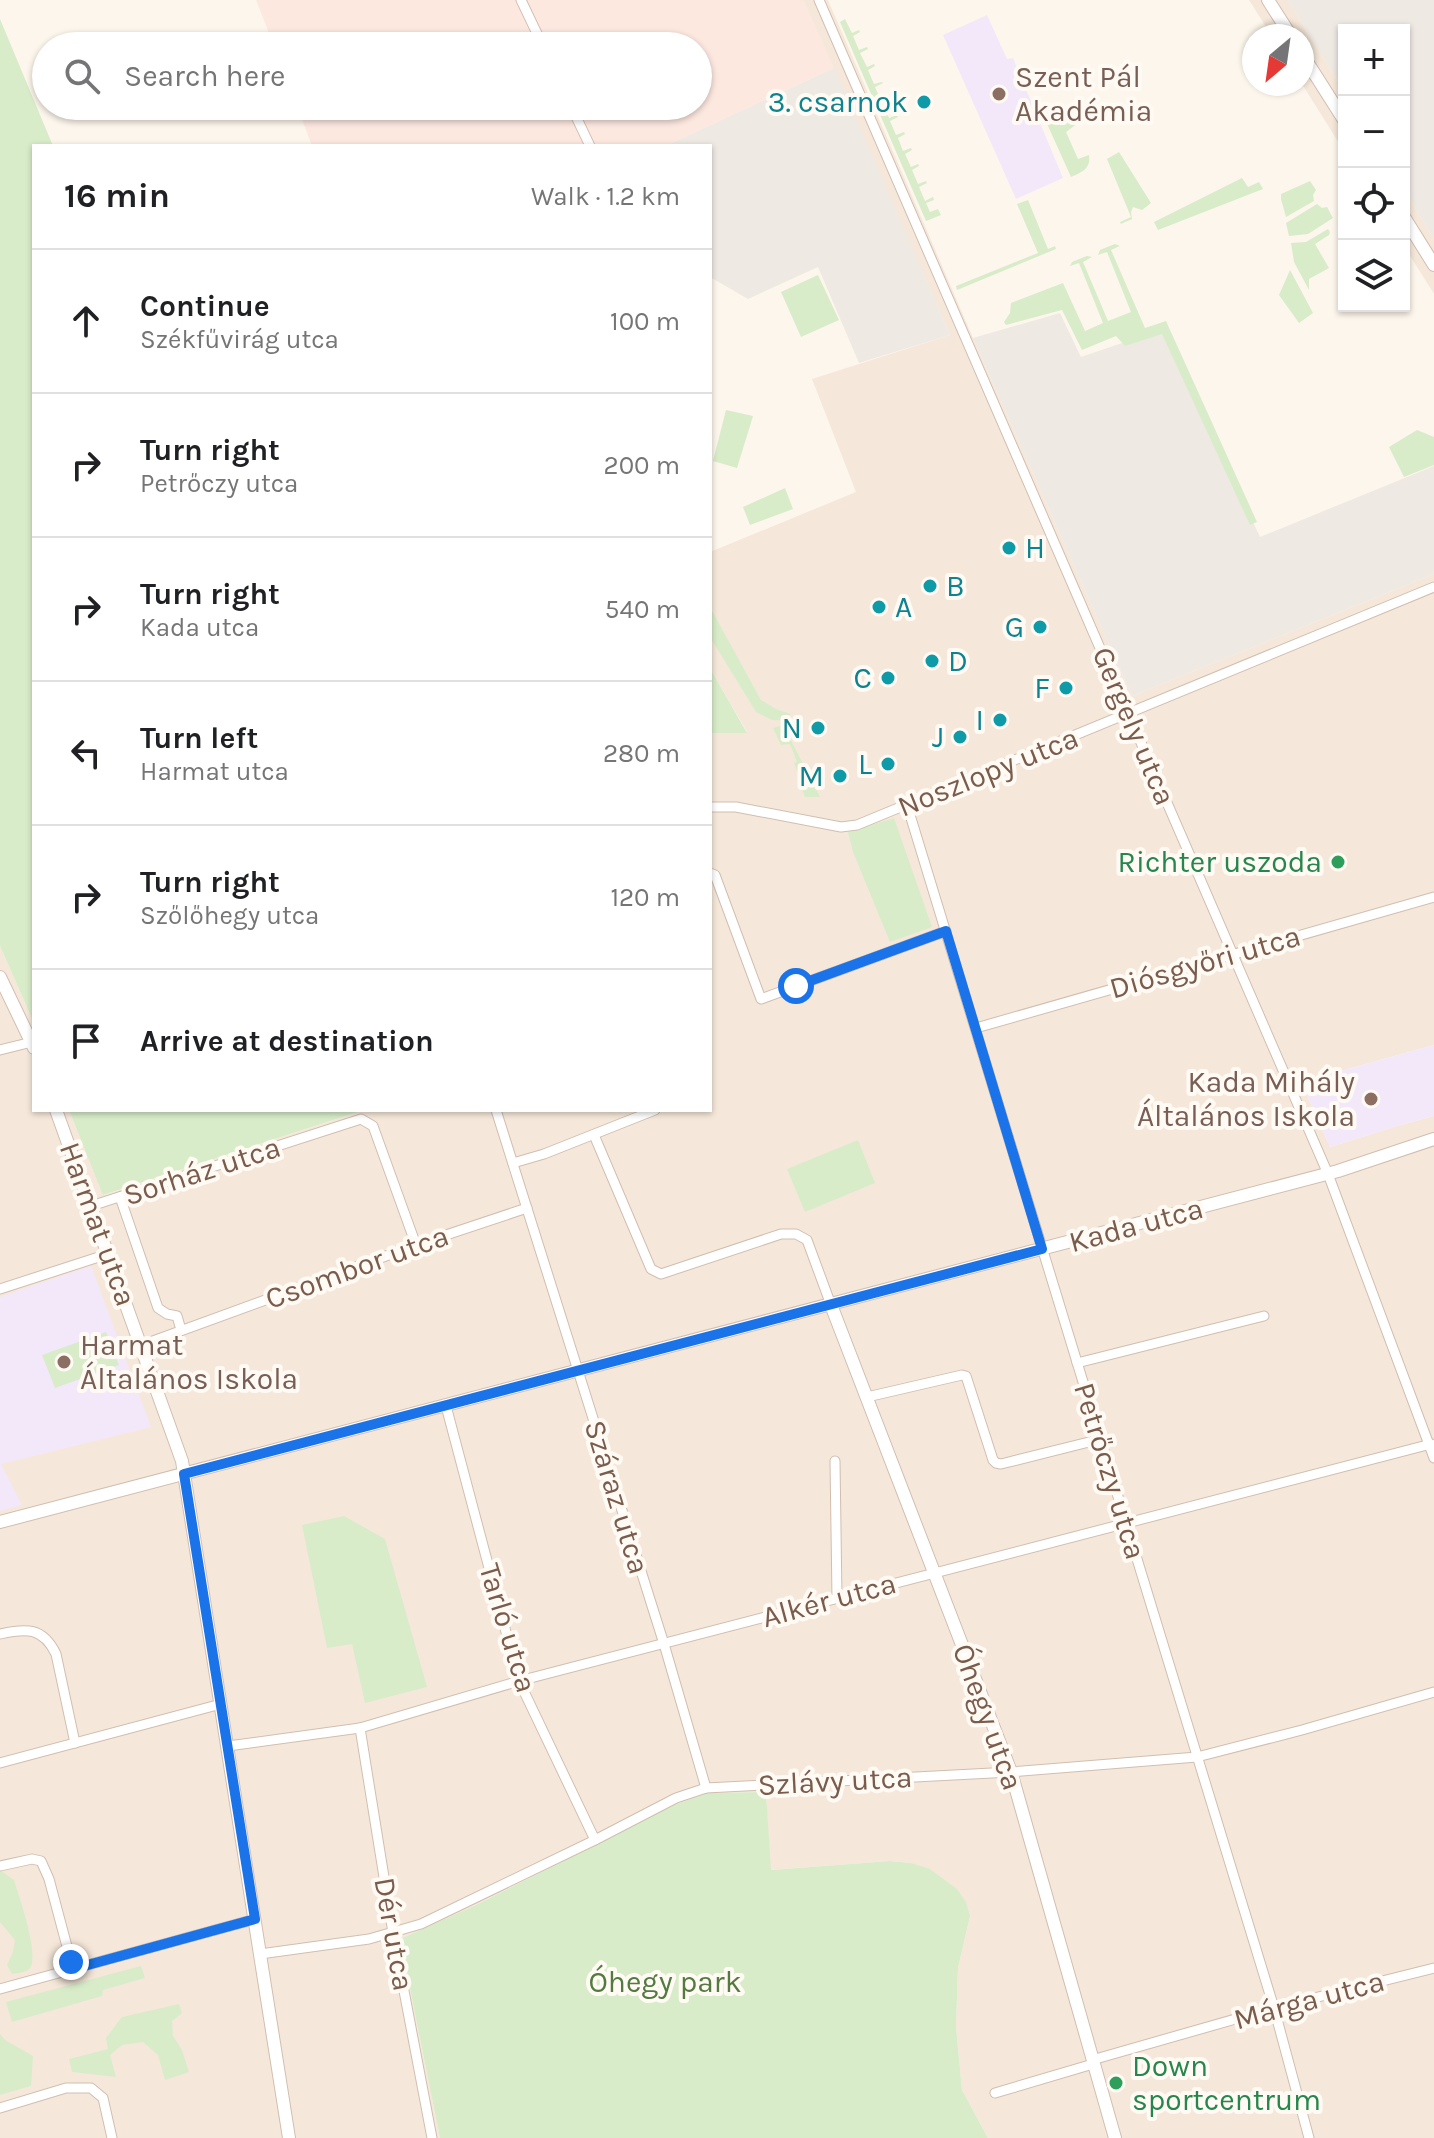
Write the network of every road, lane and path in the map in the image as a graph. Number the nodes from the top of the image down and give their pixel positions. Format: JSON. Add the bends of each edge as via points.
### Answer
{"nodes":[{"id":1,"x":521,"y":0,"type":"edge"},
{"id":2,"x":819,"y":0,"type":"edge"},
{"id":3,"x":1268,"y":0,"type":"edge"},
{"id":4,"x":1283,"y":24,"type":"edge"},
{"id":5,"x":536,"y":32,"type":"edge"},
{"id":6,"x":1314,"y":73,"type":"edge"},
{"id":7,"x":1338,"y":111,"type":"edge"},
{"id":8,"x":578,"y":120,"type":"edge"},
{"id":9,"x":589,"y":144,"type":"edge"},
{"id":10,"x":1410,"y":227,"type":"edge"},
{"id":11,"x":1434,"y":265,"type":"edge"},
{"id":12,"x":1434,"y":587,"type":"edge"},
{"id":13,"x":1128,"y":713,"type":"junction"},
{"id":14,"x":907,"y":805,"type":"junction"},
{"id":15,"x":712,"y":807,"type":"edge"},
{"id":16,"x":712,"y":874,"type":"edge"},
{"id":17,"x":1434,"y":897,"type":"edge"},
{"id":18,"x":946,"y":931,"type":"junction"},
{"id":19,"x":1233,"y":953,"type":"junction"},
{"id":20,"x":0,"y":977,"type":"edge"},
{"id":21,"x":976,"y":1028,"type":"junction"},
{"id":22,"x":32,"y":1043,"type":"edge"},
{"id":23,"x":32,"y":1045,"type":"edge"},
{"id":24,"x":0,"y":1050,"type":"edge"},
{"id":25,"x":57,"y":1112,"type":"edge"},
{"id":26,"x":497,"y":1112,"type":"edge"},
{"id":27,"x":650,"y":1112,"type":"edge"},
{"id":28,"x":594,"y":1135,"type":"junction"},
{"id":29,"x":1434,"y":1139,"type":"edge"},
{"id":30,"x":513,"y":1163,"type":"junction"},
{"id":31,"x":1328,"y":1174,"type":"junction"},
{"id":32,"x":120,"y":1197,"type":"junction"},
{"id":33,"x":91,"y":1206,"type":"junction"},
{"id":34,"x":527,"y":1208,"type":"junction"},
{"id":35,"x":416,"y":1245,"type":"junction"},
{"id":36,"x":1042,"y":1249,"type":"junction"},
{"id":37,"x":108,"y":1254,"type":"junction"},
{"id":38,"x":0,"y":1289,"type":"edge"},
{"id":39,"x":831,"y":1305,"type":"junction"},
{"id":40,"x":1264,"y":1316,"type":"dead end"},
{"id":41,"x":181,"y":1330,"type":"junction"},
{"id":42,"x":142,"y":1345,"type":"junction"},
{"id":43,"x":1077,"y":1363,"type":"junction"},
{"id":44,"x":578,"y":1372,"type":"junction"},
{"id":45,"x":867,"y":1397,"type":"junction"},
{"id":46,"x":446,"y":1406,"type":"junction"},
{"id":47,"x":1101,"y":1439,"type":"junction"},
{"id":48,"x":1432,"y":1443,"type":"edge"},
{"id":49,"x":1434,"y":1458,"type":"edge"},
{"id":50,"x":835,"y":1461,"type":"dead end"},
{"id":51,"x":184,"y":1474,"type":"junction"},
{"id":52,"x":0,"y":1522,"type":"edge"},
{"id":53,"x":1126,"y":1522,"type":"junction"},
{"id":54,"x":934,"y":1573,"type":"junction"},
{"id":55,"x":837,"y":1598,"type":"junction"},
{"id":56,"x":0,"y":1634,"type":"edge"},
{"id":57,"x":664,"y":1644,"type":"junction"},
{"id":58,"x":519,"y":1681,"type":"junction"},
{"id":59,"x":1434,"y":1692,"type":"edge"},
{"id":60,"x":221,"y":1704,"type":"junction"},
{"id":61,"x":360,"y":1728,"type":"junction"},
{"id":62,"x":75,"y":1743,"type":"junction"},
{"id":63,"x":228,"y":1746,"type":"junction"},
{"id":64,"x":1197,"y":1757,"type":"junction"},
{"id":65,"x":0,"y":1763,"type":"edge"},
{"id":66,"x":1011,"y":1772,"type":"junction"},
{"id":67,"x":706,"y":1788,"type":"junction"},
{"id":68,"x":595,"y":1840,"type":"junction"},
{"id":69,"x":0,"y":1866,"type":"edge"},
{"id":70,"x":255,"y":1919,"type":"junction"},
{"id":71,"x":393,"y":1933,"type":"junction"},
{"id":72,"x":260,"y":1954,"type":"junction"},
{"id":73,"x":73,"y":1969,"type":"junction"},
{"id":74,"x":1432,"y":1971,"type":"edge"},
{"id":75,"x":0,"y":1989,"type":"edge"},
{"id":76,"x":1274,"y":2008,"type":"junction"},
{"id":77,"x":1093,"y":2062,"type":"junction"},
{"id":78,"x":995,"y":2093,"type":"dead end"},
{"id":79,"x":0,"y":2108,"type":"edge"},
{"id":80,"x":112,"y":2138,"type":"edge"},
{"id":81,"x":289,"y":2138,"type":"edge"},
{"id":82,"x":432,"y":2138,"type":"edge"},
{"id":83,"x":1115,"y":2138,"type":"edge"},
{"id":84,"x":1309,"y":2138,"type":"edge"}],
"edges":[{"from":1,"to":5,"type":"street"},
{"from":2,"to":13,"type":"street","name":"Gergely utca"},
{"from":3,"to":4,"type":"street"},
{"from":6,"to":7,"type":"street"},
{"from":8,"to":9,"type":"street"},
{"from":10,"to":11,"type":"street"},
{"from":12,"to":13,"type":"street","name":"Noszlopy utca"},
{"from":13,"to":14,"type":"street","name":"Noszlopy utca"},
{"from":13,"to":19,"type":"street","name":"Gergely utca"},
{"from":14,"to":15,"type":"street","name":"Noszlopy utca","via":[[841,827]]},
{"from":14,"to":18,"type":"street","name":"Petrőczy utca"},
{"from":16,"to":18,"type":"street","via":[[761,999]]},
{"from":17,"to":19,"type":"street","name":"Diósgyőri utca"},
{"from":18,"to":21,"type":"street","name":"Petrőczy utca"},
{"from":19,"to":21,"type":"street","name":"Diósgyőri utca"},
{"from":19,"to":31,"type":"street","name":"Gergely utca"},
{"from":20,"to":22,"type":"street"},
{"from":21,"to":36,"type":"street","name":"Petrőczy utca"},
{"from":23,"to":24,"type":"street"},
{"from":25,"to":33,"type":"street","name":"Harmat utca"},
{"from":26,"to":30,"type":"street"},
{"from":27,"to":28,"type":"street"},
{"from":28,"to":30,"type":"street"},
{"from":28,"to":39,"type":"street","via":[[651,1269],[661,1274],[781,1234],[796,1234],[807,1240]]},
{"from":29,"to":31,"type":"street","name":"Kada utca"},
{"from":30,"to":34,"type":"street"},
{"from":31,"to":36,"type":"street","name":"Kada utca"},
{"from":31,"to":48,"type":"street","name":"Gergely utca"},
{"from":32,"to":33,"type":"street","name":"Sorház utca"},
{"from":32,"to":35,"type":"street","name":"Sorház utca","via":[[361,1119],[373,1126]]},
{"from":32,"to":41,"type":"street","via":[[158,1308],[177,1316]]},
{"from":33,"to":37,"type":"street","name":"Harmat utca"},
{"from":34,"to":35,"type":"street","name":"Csombor utca"},
{"from":34,"to":44,"type":"street","name":"Száraz utca"},
{"from":35,"to":41,"type":"street","name":"Csombor utca"},
{"from":36,"to":39,"type":"street","name":"Kada utca"},
{"from":36,"to":43,"type":"street","name":"Petrőczy utca"},
{"from":37,"to":38,"type":"street"},
{"from":37,"to":42,"type":"street","name":"Harmat utca"},
{"from":39,"to":44,"type":"street","name":"Kada utca"},
{"from":39,"to":45,"type":"street","name":"Óhegy utca"},
{"from":40,"to":43,"type":"street"},
{"from":41,"to":42,"type":"street","name":"Csombor utca"},
{"from":42,"to":51,"type":"street","name":"Harmat utca"},
{"from":43,"to":47,"type":"street","name":"Petrőczy utca"},
{"from":44,"to":46,"type":"street","name":"Kada utca"},
{"from":44,"to":57,"type":"street","name":"Száraz utca"},
{"from":45,"to":47,"type":"street","via":[[966,1376],[993,1460],[1001,1464]]},
{"from":45,"to":54,"type":"street","name":"Óhegy utca"},
{"from":46,"to":51,"type":"street","name":"Kada utca"},
{"from":46,"to":58,"type":"street","name":"Tarló utca"},
{"from":47,"to":53,"type":"street","name":"Petrőczy utca"},
{"from":48,"to":49,"type":"street","name":"Gergely utca"},
{"from":48,"to":53,"type":"street","name":"Alkér utca"},
{"from":50,"to":55,"type":"street"},
{"from":51,"to":52,"type":"street","name":"Kada utca"},
{"from":51,"to":60,"type":"street","name":"Harmat utca"},
{"from":53,"to":54,"type":"street","name":"Alkér utca"},
{"from":53,"to":64,"type":"street","name":"Petrőczy utca"},
{"from":54,"to":55,"type":"street","name":"Alkér utca"},
{"from":54,"to":66,"type":"street","name":"Óhegy utca"},
{"from":55,"to":57,"type":"street","name":"Alkér utca"},
{"from":56,"to":62,"type":"street","via":[[30,1631],[51,1643]]},
{"from":57,"to":58,"type":"street","name":"Alkér utca"},
{"from":57,"to":67,"type":"street","name":"Száraz utca"},
{"from":58,"to":61,"type":"street","name":"Alkér utca"},
{"from":58,"to":68,"type":"street","name":"Tarló utca"},
{"from":59,"to":64,"type":"street","name":"Szlávy utca"},
{"from":60,"to":62,"type":"street"},
{"from":60,"to":63,"type":"street","name":"Harmat utca"},
{"from":61,"to":63,"type":"street","name":"Alkér utca"},
{"from":61,"to":71,"type":"street","name":"Dér utca"},
{"from":62,"to":65,"type":"street"},
{"from":63,"to":70,"type":"street","name":"Harmat utca"},
{"from":64,"to":66,"type":"street","name":"Szlávy utca"},
{"from":64,"to":76,"type":"street","name":"Petrőczy utca"},
{"from":66,"to":67,"type":"street","name":"Szlávy utca"},
{"from":66,"to":77,"type":"street","name":"Óhegy utca"},
{"from":67,"to":68,"type":"street","name":"Szlávy utca"},
{"from":68,"to":71,"type":"street","name":"Szlávy utca"},
{"from":69,"to":73,"type":"street","via":[[41,1861]]},
{"from":70,"to":72,"type":"street","name":"Harmat utca"},
{"from":70,"to":73,"type":"street"},
{"from":71,"to":72,"type":"street","name":"Szlávy utca"},
{"from":71,"to":82,"type":"street","name":"Dér utca"},
{"from":72,"to":81,"type":"street","name":"Harmat utca"},
{"from":73,"to":75,"type":"street"},
{"from":74,"to":76,"type":"street","name":"Márga utca"},
{"from":76,"to":77,"type":"street","name":"Márga utca"},
{"from":76,"to":84,"type":"street","name":"Petrőczy utca"},
{"from":77,"to":78,"type":"street","name":"Márga utca"},
{"from":77,"to":83,"type":"street","name":"Óhegy utca"},
{"from":79,"to":80,"type":"street","via":[[66,2088],[91,2088],[103,2098]]}]}
